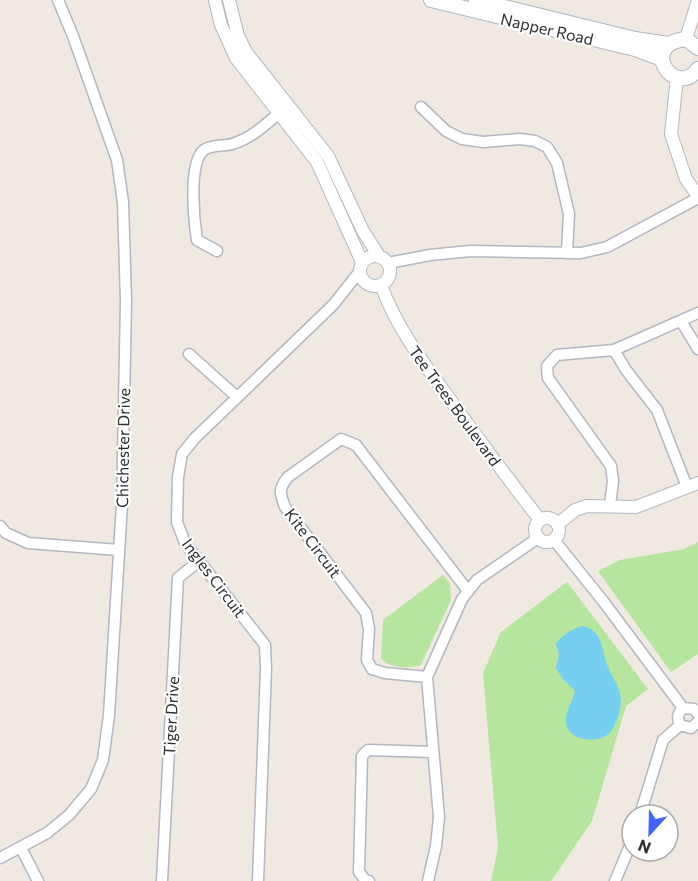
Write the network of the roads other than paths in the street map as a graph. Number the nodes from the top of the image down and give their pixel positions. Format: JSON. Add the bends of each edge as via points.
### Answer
{"nodes":[{"id":1,"x":58,"y":0,"type":"edge"},
{"id":2,"x":215,"y":0,"type":"edge"},
{"id":3,"x":229,"y":0,"type":"edge"},
{"id":4,"x":431,"y":0,"type":"edge"},
{"id":5,"x":477,"y":0,"type":"edge"},
{"id":6,"x":698,"y":0,"type":"edge"},
{"id":7,"x":686,"y":39,"type":"junction"},
{"id":8,"x":669,"y":44,"type":"junction"},
{"id":9,"x":698,"y":48,"type":"edge"},
{"id":10,"x":662,"y":59,"type":"junction"},
{"id":11,"x":697,"y":72,"type":"edge"},
{"id":12,"x":677,"y":78,"type":"junction"},
{"id":13,"x":421,"y":107,"type":"dead end"},
{"id":14,"x":284,"y":110,"type":"junction"},
{"id":15,"x":698,"y":197,"type":"edge"},
{"id":16,"x":216,"y":251,"type":"dead end"},
{"id":17,"x":567,"y":253,"type":"junction"},
{"id":18,"x":383,"y":260,"type":"junction"},
{"id":19,"x":361,"y":267,"type":"junction"},
{"id":20,"x":381,"y":285,"type":"junction"},
{"id":21,"x":698,"y":313,"type":"edge"},
{"id":22,"x":681,"y":321,"type":"junction"},
{"id":23,"x":698,"y":349,"type":"edge"},
{"id":24,"x":614,"y":350,"type":"junction"},
{"id":25,"x":189,"y":354,"type":"dead end"},
{"id":26,"x":237,"y":397,"type":"junction"},
{"id":27,"x":692,"y":485,"type":"edge"},
{"id":28,"x":610,"y":505,"type":"junction"},
{"id":29,"x":540,"y":520,"type":"junction"},
{"id":30,"x":558,"y":524,"type":"junction"},
{"id":31,"x":0,"y":526,"type":"edge"},
{"id":32,"x":538,"y":538,"type":"junction"},
{"id":33,"x":554,"y":540,"type":"junction"},
{"id":34,"x":119,"y":550,"type":"junction"},
{"id":35,"x":199,"y":561,"type":"junction"},
{"id":36,"x":468,"y":591,"type":"junction"},
{"id":37,"x":427,"y":677,"type":"junction"},
{"id":38,"x":683,"y":708,"type":"junction"},
{"id":39,"x":698,"y":713,"type":"edge"},
{"id":40,"x":680,"y":725,"type":"junction"},
{"id":41,"x":697,"y":727,"type":"edge"},
{"id":42,"x":433,"y":752,"type":"junction"},
{"id":43,"x":644,"y":803,"type":"edge"},
{"id":44,"x":21,"y":848,"type":"junction"},
{"id":45,"x":0,"y":858,"type":"edge"},
{"id":46,"x":622,"y":863,"type":"edge"},
{"id":47,"x":38,"y":881,"type":"edge"},
{"id":48,"x":162,"y":881,"type":"edge"},
{"id":49,"x":258,"y":881,"type":"edge"},
{"id":50,"x":369,"y":881,"type":"edge"},
{"id":51,"x":428,"y":881,"type":"edge"},
{"id":52,"x":615,"y":881,"type":"edge"}],
"edges":[{"from":1,"to":34,"type":"street","name":"Chichester Drive","via":[[117,160],[123,202],[126,301]]},
{"from":2,"to":14,"type":"street","via":[[236,58]]},
{"from":3,"to":14,"type":"street","via":[[238,36]]},
{"from":4,"to":10,"type":"main road","name":"Napper Road","via":[[635,49]]},
{"from":5,"to":8,"type":"main road","name":"Napper Road"},
{"from":6,"to":7,"type":"street"},
{"from":7,"to":8,"type":"main road"},
{"from":7,"to":9,"type":"main road"},
{"from":8,"to":10,"type":"main road"},
{"from":10,"to":12,"type":"main road","via":[[665,68]]},
{"from":11,"to":12,"type":"main road"},
{"from":12,"to":15,"type":"street","via":[[671,134],[686,179]]},
{"from":13,"to":17,"type":"street","via":[[446,131],[462,139],[520,139],[547,147],[557,163],[569,214]]},
{"from":14,"to":16,"type":"street","via":[[234,144],[204,150],[195,163],[197,240]]},
{"from":14,"to":18,"type":"street","via":[[328,156],[363,231]]},
{"from":14,"to":19,"type":"street","via":[[317,162]]},
{"from":15,"to":17,"type":"street","via":[[607,247]]},
{"from":17,"to":18,"type":"street","via":[[470,251]]},
{"from":18,"to":19,"type":"street","via":[[368,258]]},
{"from":18,"to":20,"type":"street","via":[[390,272]]},
{"from":19,"to":20,"type":"street","via":[[365,282]]},
{"from":19,"to":26,"type":"street","name":"Ingles Circuit","via":[[333,305]]},
{"from":20,"to":29,"type":"street","name":"Tee Trees Boulevard","via":[[408,341]]},
{"from":21,"to":22,"type":"street"},
{"from":22,"to":23,"type":"street"},
{"from":22,"to":24,"type":"street"},
{"from":24,"to":27,"type":"street","via":[[657,410]]},
{"from":24,"to":28,"type":"street","via":[[557,355],[547,366],[548,378],[611,466]]},
{"from":25,"to":26,"type":"street"},
{"from":26,"to":35,"type":"street","name":"Ingles Circuit","via":[[182,454],[177,522],[185,543]]},
{"from":27,"to":28,"type":"street","via":[[636,507]]},
{"from":28,"to":30,"type":"street","via":[[575,510]]},
{"from":29,"to":30,"type":"street","via":[[552,519]]},
{"from":29,"to":32,"type":"street","via":[[535,531]]},
{"from":30,"to":33,"type":"street","via":[[559,533]]},
{"from":31,"to":34,"type":"street","via":[[28,543]]},
{"from":32,"to":33,"type":"street","via":[[543,542]]},
{"from":32,"to":36,"type":"street","via":[[477,580]]},
{"from":33,"to":38,"type":"street"},
{"from":34,"to":44,"type":"street","name":"Chichester Drive","via":[[103,760],[91,789],[69,815]]},
{"from":35,"to":48,"type":"street","name":"Tiger Drive","via":[[178,579]]},
{"from":35,"to":49,"type":"street","name":"Ingles Circuit","via":[[265,645]]},
{"from":36,"to":37,"type":"street"},
{"from":36,"to":37,"type":"street","name":"Kite Circuit","via":[[356,445],[341,439],[281,485],[279,492],[285,507],[366,613],[367,660],[372,669],[384,674]]},
{"from":37,"to":42,"type":"street"},
{"from":38,"to":39,"type":"street"},
{"from":38,"to":40,"type":"street","via":[[677,720]]},
{"from":40,"to":41,"type":"street","via":[[687,729]]},
{"from":40,"to":43,"type":"street","via":[[663,740]]},
{"from":42,"to":50,"type":"street","via":[[368,750],[362,756],[359,872]]},
{"from":42,"to":51,"type":"street","via":[[440,817]]},
{"from":44,"to":45,"type":"street","name":"Chichester Drive"},
{"from":44,"to":47,"type":"street"},
{"from":46,"to":52,"type":"street"}]}
